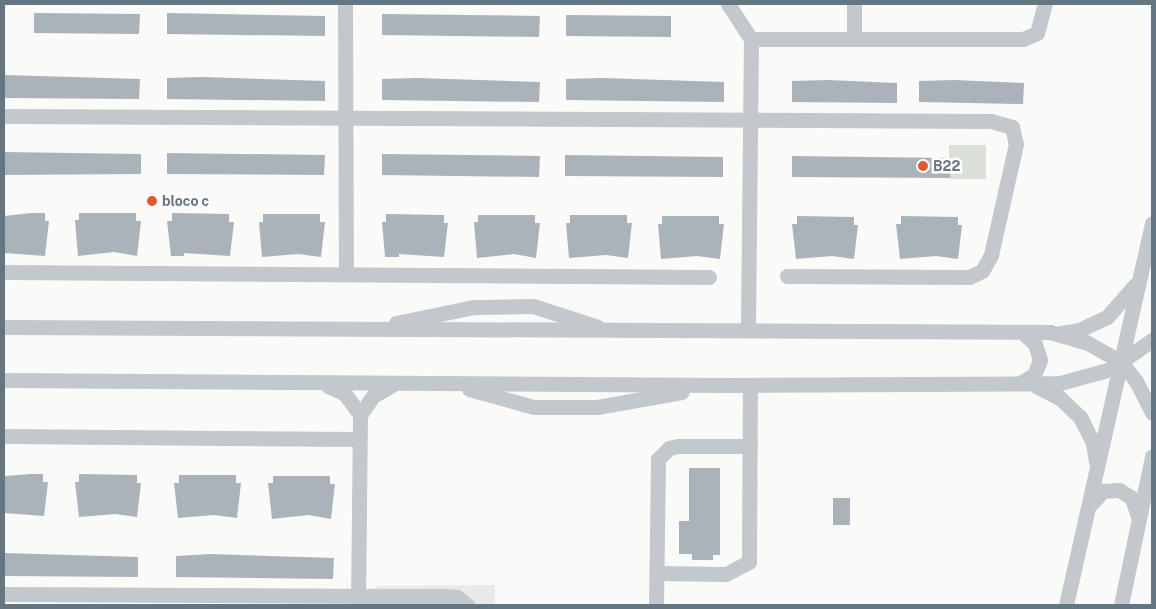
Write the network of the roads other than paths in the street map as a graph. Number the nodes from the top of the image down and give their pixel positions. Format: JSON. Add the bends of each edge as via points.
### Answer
{"nodes":[{"id":1,"x":346,"y":4,"type":"edge"},
{"id":2,"x":728,"y":4,"type":"edge"},
{"id":3,"x":854,"y":4,"type":"edge"},
{"id":4,"x":1045,"y":4,"type":"edge"},
{"id":5,"x":854,"y":38,"type":"junction"},
{"id":6,"x":751,"y":39,"type":"junction"},
{"id":7,"x":4,"y":116,"type":"edge"},
{"id":8,"x":346,"y":117,"type":"junction"},
{"id":9,"x":750,"y":119,"type":"junction"},
{"id":10,"x":1151,"y":229,"type":"edge"},
{"id":11,"x":1152,"y":251,"type":"edge"},
{"id":12,"x":1143,"y":268,"type":"junction"},
{"id":13,"x":4,"y":272,"type":"edge"},
{"id":14,"x":346,"y":274,"type":"junction"},
{"id":15,"x":709,"y":276,"type":"dead end"},
{"id":16,"x":788,"y":276,"type":"dead end"},
{"id":17,"x":4,"y":327,"type":"edge"},
{"id":18,"x":367,"y":330,"type":"junction"},
{"id":19,"x":748,"y":330,"type":"junction"},
{"id":20,"x":609,"y":331,"type":"junction"},
{"id":21,"x":1022,"y":332,"type":"junction"},
{"id":22,"x":1050,"y":332,"type":"junction"},
{"id":23,"x":1152,"y":340,"type":"edge"},
{"id":24,"x":1121,"y":362,"type":"junction"},
{"id":25,"x":4,"y":380,"type":"edge"},
{"id":26,"x":322,"y":383,"type":"junction"},
{"id":27,"x":1020,"y":383,"type":"junction"},
{"id":28,"x":395,"y":384,"type":"junction"},
{"id":29,"x":451,"y":384,"type":"junction"},
{"id":30,"x":728,"y":385,"type":"junction"},
{"id":31,"x":750,"y":385,"type":"junction"},
{"id":32,"x":1152,"y":413,"type":"edge"},
{"id":33,"x":360,"y":416,"type":"junction"},
{"id":34,"x":4,"y":436,"type":"edge"},
{"id":35,"x":359,"y":439,"type":"junction"},
{"id":36,"x":750,"y":446,"type":"junction"},
{"id":37,"x":1152,"y":456,"type":"edge"},
{"id":38,"x":1096,"y":471,"type":"junction"},
{"id":39,"x":1087,"y":511,"type":"junction"},
{"id":40,"x":1137,"y":522,"type":"junction"},
{"id":41,"x":657,"y":573,"type":"junction"},
{"id":42,"x":4,"y":594,"type":"edge"},
{"id":43,"x":358,"y":600,"type":"edge"},
{"id":44,"x":466,"y":605,"type":"edge"},
{"id":45,"x":656,"y":605,"type":"edge"},
{"id":46,"x":1066,"y":605,"type":"edge"},
{"id":47,"x":1121,"y":605,"type":"edge"}],
"edges":[{"from":1,"to":8,"type":"street"},
{"from":2,"to":6,"type":"street"},
{"from":3,"to":5,"type":"street"},
{"from":4,"to":5,"type":"street","via":[[1037,33],[1023,39]]},
{"from":5,"to":6,"type":"street"},
{"from":6,"to":9,"type":"street"},
{"from":7,"to":8,"type":"street"},
{"from":8,"to":9,"type":"street"},
{"from":8,"to":14,"type":"street"},
{"from":9,"to":16,"type":"street","via":[[999,121],[1012,127],[1016,138],[991,254],[986,268],[977,274]]},
{"from":9,"to":19,"type":"street"},
{"from":10,"to":11,"type":"street"},
{"from":10,"to":12,"type":"street"},
{"from":12,"to":22,"type":"street","via":[[1129,295],[1107,317],[1079,330]]},
{"from":12,"to":24,"type":"street"},
{"from":13,"to":14,"type":"street"},
{"from":14,"to":15,"type":"street"},
{"from":17,"to":18,"type":"street"},
{"from":18,"to":20,"type":"street"},
{"from":18,"to":20,"type":"street","via":[[474,306],[533,306]]},
{"from":19,"to":20,"type":"street"},
{"from":19,"to":21,"type":"street"},
{"from":21,"to":22,"type":"street"},
{"from":21,"to":27,"type":"street","via":[[1035,344],[1040,360],[1034,375]]},
{"from":22,"to":24,"type":"street","via":[[1086,342]]},
{"from":23,"to":24,"type":"street"},
{"from":24,"to":27,"type":"street","via":[[1086,378],[1060,383]]},
{"from":24,"to":32,"type":"street","via":[[1136,380]]},
{"from":24,"to":38,"type":"street"},
{"from":25,"to":26,"type":"street"},
{"from":26,"to":28,"type":"street"},
{"from":26,"to":33,"type":"street","via":[[345,394]]},
{"from":27,"to":31,"type":"street"},
{"from":27,"to":38,"type":"street","via":[[1048,390],[1071,406],[1092,443]]},
{"from":28,"to":29,"type":"street"},
{"from":28,"to":33,"type":"street","via":[[373,396]]},
{"from":29,"to":30,"type":"street"},
{"from":29,"to":30,"type":"street","via":[[534,406],[552,407],[597,407]]},
{"from":30,"to":31,"type":"street"},
{"from":31,"to":36,"type":"street"},
{"from":33,"to":35,"type":"street"},
{"from":34,"to":35,"type":"street"},
{"from":35,"to":43,"type":"street"},
{"from":36,"to":41,"type":"street","via":[[678,446],[663,452],[657,466]]},
{"from":36,"to":41,"type":"street","via":[[750,556],[745,567],[726,574]]},
{"from":37,"to":40,"type":"street"},
{"from":38,"to":39,"type":"street"},
{"from":39,"to":40,"type":"street","via":[[1096,495],[1119,490],[1136,506]]},
{"from":39,"to":46,"type":"street"},
{"from":40,"to":47,"type":"street"},
{"from":41,"to":45,"type":"street"},
{"from":42,"to":43,"type":"street"},
{"from":43,"to":44,"type":"street","via":[[457,597]]}]}
